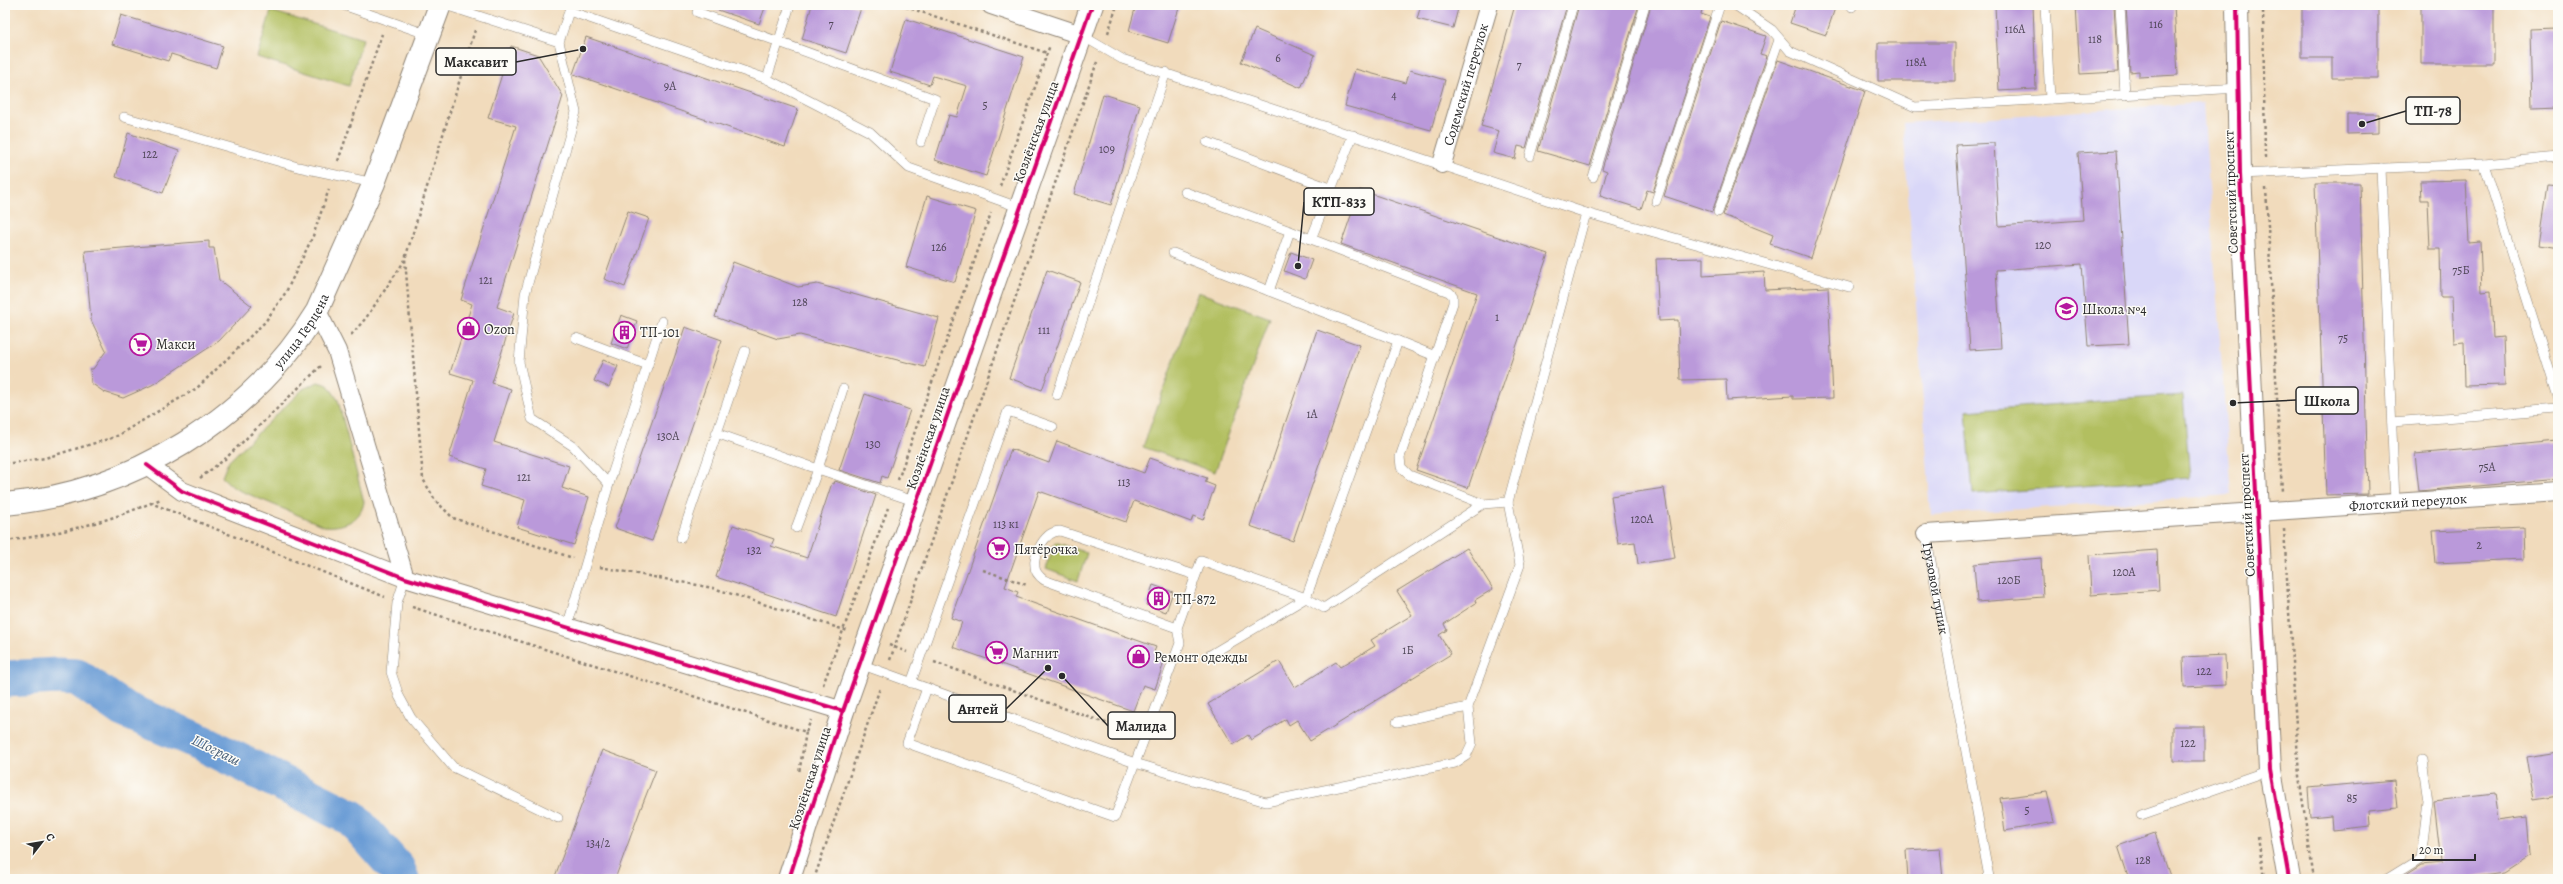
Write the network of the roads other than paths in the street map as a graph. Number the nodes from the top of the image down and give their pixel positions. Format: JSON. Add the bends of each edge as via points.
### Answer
{"nodes":[{"id":1,"x":343,"y":5,"type":"edge"},
{"id":2,"x":440,"y":5,"type":"edge"},
{"id":3,"x":445,"y":5,"type":"edge"},
{"id":4,"x":790,"y":5,"type":"edge"},
{"id":5,"x":991,"y":5,"type":"edge"},
{"id":6,"x":1092,"y":5,"type":"edge"},
{"id":7,"x":1489,"y":5,"type":"edge"},
{"id":8,"x":1573,"y":5,"type":"edge"},
{"id":9,"x":1645,"y":5,"type":"edge"},
{"id":10,"x":1720,"y":5,"type":"edge"},
{"id":11,"x":1735,"y":5,"type":"edge"},
{"id":12,"x":2045,"y":5,"type":"edge"},
{"id":13,"x":2120,"y":5,"type":"edge"},
{"id":14,"x":2237,"y":5,"type":"edge"},
{"id":15,"x":361,"y":8,"type":"edge"},
{"id":16,"x":570,"y":8,"type":"edge"},
{"id":17,"x":697,"y":12,"type":"dead end"},
{"id":18,"x":429,"y":35,"type":"junction"},
{"id":19,"x":1081,"y":35,"type":"junction"},
{"id":20,"x":1779,"y":40,"type":"junction"},
{"id":21,"x":559,"y":42,"type":"junction"},
{"id":22,"x":778,"y":42,"type":"junction"},
{"id":23,"x":1166,"y":72,"type":"junction"},
{"id":24,"x":767,"y":79,"type":"junction"},
{"id":25,"x":2238,"y":88,"type":"junction"},
{"id":26,"x":2125,"y":95,"type":"junction"},
{"id":27,"x":2050,"y":99,"type":"junction"},
{"id":28,"x":124,"y":117,"type":"dead end"},
{"id":29,"x":1353,"y":135,"type":"junction"},
{"id":30,"x":921,"y":142,"type":"dead end"},
{"id":31,"x":1207,"y":142,"type":"dead end"},
{"id":32,"x":1530,"y":156,"type":"dead end"},
{"id":33,"x":2558,"y":158,"type":"edge"},
{"id":34,"x":1442,"y":164,"type":"junction"},
{"id":35,"x":2484,"y":164,"type":"junction"},
{"id":36,"x":2381,"y":168,"type":"junction"},
{"id":37,"x":2240,"y":174,"type":"junction"},
{"id":38,"x":1593,"y":177,"type":"dead end"},
{"id":39,"x":374,"y":183,"type":"junction"},
{"id":40,"x":1332,"y":189,"type":"junction"},
{"id":41,"x":1185,"y":192,"type":"dead end"},
{"id":42,"x":1656,"y":202,"type":"dead end"},
{"id":43,"x":1021,"y":208,"type":"junction"},
{"id":44,"x":1718,"y":212,"type":"dead end"},
{"id":45,"x":1586,"y":214,"type":"junction"},
{"id":46,"x":1290,"y":230,"type":"junction"},
{"id":47,"x":1311,"y":239,"type":"junction"},
{"id":48,"x":1173,"y":253,"type":"dead end"},
{"id":49,"x":1849,"y":287,"type":"dead end"},
{"id":50,"x":1269,"y":291,"type":"junction"},
{"id":51,"x":317,"y":311,"type":"junction"},
{"id":52,"x":662,"y":321,"type":"dead end"},
{"id":53,"x":576,"y":338,"type":"dead end"},
{"id":54,"x":1398,"y":341,"type":"junction"},
{"id":55,"x":744,"y":351,"type":"dead end"},
{"id":56,"x":1435,"y":356,"type":"junction"},
{"id":57,"x":648,"y":365,"type":"junction"},
{"id":58,"x":843,"y":389,"type":"dead end"},
{"id":59,"x":1057,"y":395,"type":"dead end"},
{"id":60,"x":2558,"y":397,"type":"edge"},
{"id":61,"x":2558,"y":409,"type":"edge"},
{"id":62,"x":2392,"y":422,"type":"junction"},
{"id":63,"x":1053,"y":427,"type":"dead end"},
{"id":64,"x":716,"y":433,"type":"junction"},
{"id":65,"x":147,"y":465,"type":"junction"},
{"id":66,"x":818,"y":469,"type":"junction"},
{"id":67,"x":609,"y":484,"type":"junction"},
{"id":68,"x":2558,"y":492,"type":"edge"},
{"id":69,"x":917,"y":502,"type":"junction"},
{"id":70,"x":1508,"y":502,"type":"junction"},
{"id":71,"x":2395,"y":502,"type":"junction"},
{"id":72,"x":5,"y":504,"type":"edge"},
{"id":73,"x":1483,"y":504,"type":"junction"},
{"id":74,"x":2259,"y":511,"type":"junction"},
{"id":75,"x":796,"y":528,"type":"dead end"},
{"id":76,"x":1926,"y":534,"type":"joint"},
{"id":77,"x":681,"y":538,"type":"dead end"},
{"id":78,"x":1195,"y":575,"type":"junction"},
{"id":79,"x":405,"y":578,"type":"junction"},
{"id":80,"x":1306,"y":598,"type":"junction"},
{"id":81,"x":567,"y":627,"type":"junction"},
{"id":82,"x":1176,"y":628,"type":"junction"},
{"id":83,"x":1210,"y":655,"type":"dead end"},
{"id":84,"x":860,"y":664,"type":"junction"},
{"id":85,"x":911,"y":682,"type":"junction"},
{"id":86,"x":927,"y":688,"type":"junction"},
{"id":87,"x":1468,"y":708,"type":"junction"},
{"id":88,"x":843,"y":710,"type":"junction"},
{"id":89,"x":1398,"y":722,"type":"dead end"},
{"id":90,"x":2422,"y":760,"type":"dead end"},
{"id":91,"x":1135,"y":762,"type":"junction"},
{"id":92,"x":2270,"y":770,"type":"junction"},
{"id":93,"x":2141,"y":815,"type":"dead end"},
{"id":94,"x":558,"y":818,"type":"dead end"},
{"id":95,"x":1989,"y":876,"type":"dead end"},
{"id":96,"x":789,"y":879,"type":"edge"},
{"id":97,"x":2289,"y":879,"type":"edge"},
{"id":98,"x":2387,"y":879,"type":"edge"}],
"edges":[{"from":1,"to":15,"type":"lane"},
{"from":2,"to":18,"type":"street","name":"улица Герцена"},
{"from":3,"to":21,"type":"lane"},
{"from":4,"to":22,"type":"lane"},
{"from":5,"to":19,"type":"street"},
{"from":6,"to":19,"type":"street","name":"Козлёнская улица"},
{"from":7,"to":34,"type":"street","name":"Содемский переулок"},
{"from":8,"to":32,"type":"lane"},
{"from":9,"to":38,"type":"lane"},
{"from":10,"to":42,"type":"lane"},
{"from":11,"to":20,"type":"lane","via":[[1772,30]]},
{"from":12,"to":27,"type":"lane"},
{"from":13,"to":26,"type":"lane"},
{"from":14,"to":25,"type":"street","name":"Советский проспект"},
{"from":15,"to":18,"type":"lane","via":[[386,21]]},
{"from":16,"to":21,"type":"lane"},
{"from":16,"to":24,"type":"lane"},
{"from":17,"to":22,"type":"lane"},
{"from":18,"to":39,"type":"street","name":"улица Герцена"},
{"from":19,"to":23,"type":"lane","via":[[1122,59]]},
{"from":19,"to":43,"type":"street","name":"Козлёнская улица"},
{"from":20,"to":27,"type":"lane","via":[[1790,51],[1915,107]]},
{"from":20,"to":44,"type":"lane"},
{"from":21,"to":67,"type":"lane","via":[[576,112],[525,294],[519,362],[532,419],[574,446]]},
{"from":22,"to":24,"type":"lane"},
{"from":22,"to":30,"type":"lane","via":[[935,99]]},
{"from":23,"to":29,"type":"lane"},
{"from":23,"to":59,"type":"lane"},
{"from":24,"to":43,"type":"lane","via":[[870,132],[909,168]]},
{"from":25,"to":26,"type":"lane"},
{"from":25,"to":37,"type":"street","name":"Советский проспект"},
{"from":26,"to":27,"type":"lane"},
{"from":28,"to":39,"type":"lane","via":[[333,175]]},
{"from":29,"to":34,"type":"lane"},
{"from":29,"to":40,"type":"lane"},
{"from":31,"to":40,"type":"lane"},
{"from":33,"to":35,"type":"lane"},
{"from":34,"to":45,"type":"lane"},
{"from":35,"to":36,"type":"lane"},
{"from":35,"to":60,"type":"lane"},
{"from":36,"to":37,"type":"lane"},
{"from":36,"to":62,"type":"lane"},
{"from":37,"to":74,"type":"street","name":"Советский проспект"},
{"from":39,"to":51,"type":"street","name":"улица Герцена"},
{"from":40,"to":47,"type":"lane"},
{"from":41,"to":46,"type":"lane"},
{"from":43,"to":69,"type":"street","name":"Козлёнская улица"},
{"from":45,"to":49,"type":"lane"},
{"from":45,"to":70,"type":"lane"},
{"from":46,"to":47,"type":"lane"},
{"from":46,"to":50,"type":"lane"},
{"from":47,"to":56,"type":"lane","via":[[1449,292],[1453,296],[1453,303]]},
{"from":48,"to":50,"type":"lane"},
{"from":50,"to":54,"type":"lane"},
{"from":51,"to":65,"type":"street","name":"улица Герцена","via":[[276,366],[250,393],[209,425]]},
{"from":51,"to":79,"type":"street","via":[[337,351]]},
{"from":52,"to":57,"type":"lane"},
{"from":53,"to":57,"type":"lane"},
{"from":54,"to":56,"type":"lane"},
{"from":54,"to":80,"type":"lane"},
{"from":55,"to":64,"type":"lane"},
{"from":56,"to":73,"type":"lane","via":[[1400,457],[1401,467],[1409,475]]},
{"from":57,"to":67,"type":"lane"},
{"from":58,"to":66,"type":"lane"},
{"from":61,"to":62,"type":"lane"},
{"from":62,"to":71,"type":"lane"},
{"from":63,"to":85,"type":"lane","via":[[1008,411]]},
{"from":64,"to":66,"type":"lane"},
{"from":64,"to":77,"type":"lane"},
{"from":65,"to":72,"type":"street","name":"улица Герцена","via":[[100,484],[56,496]]},
{"from":65,"to":79,"type":"street","via":[[182,491]]},
{"from":66,"to":69,"type":"lane"},
{"from":66,"to":75,"type":"lane"},
{"from":67,"to":81,"type":"lane"},
{"from":68,"to":71,"type":"street","name":"Флотский переулок"},
{"from":69,"to":84,"type":"street","name":"Козлёнская улица"},
{"from":70,"to":73,"type":"lane"},
{"from":70,"to":87,"type":"lane","via":[[1520,565]]},
{"from":71,"to":74,"type":"street","name":"Флотский переулок"},
{"from":73,"to":80,"type":"lane","via":[[1324,608]]},
{"from":74,"to":76,"type":"street","name":"Грузовой тупик"},
{"from":74,"to":92,"type":"street","name":"Советский проспект"},
{"from":76,"to":95,"type":"lane","name":"Грузовой тупик"},
{"from":78,"to":80,"type":"lane","via":[[1201,561]]},
{"from":78,"to":82,"type":"lane"},
{"from":78,"to":82,"type":"lane","via":[[1055,531],[1044,538],[1034,566],[1037,574],[1044,580]]},
{"from":79,"to":81,"type":"street"},
{"from":79,"to":94,"type":"lane","via":[[397,602],[391,672],[399,696],[411,718],[454,767]]},
{"from":80,"to":83,"type":"lane"},
{"from":81,"to":88,"type":"street"},
{"from":82,"to":91,"type":"lane","via":[[1180,643]]},
{"from":84,"to":85,"type":"lane"},
{"from":84,"to":88,"type":"street","name":"Козлёнская улица"},
{"from":85,"to":86,"type":"lane"},
{"from":86,"to":91,"type":"lane"},
{"from":86,"to":91,"type":"lane","via":[[907,742],[1108,815],[1116,817]]},
{"from":87,"to":89,"type":"lane"},
{"from":87,"to":91,"type":"lane","via":[[1472,743],[1466,756],[1455,764],[1266,802]]},
{"from":88,"to":96,"type":"street","name":"Козлёнская улица"},
{"from":90,"to":98,"type":"lane","via":[[2428,801],[2421,858]]},
{"from":92,"to":93,"type":"lane"},
{"from":92,"to":97,"type":"street","name":"Советский проспект"}]}
